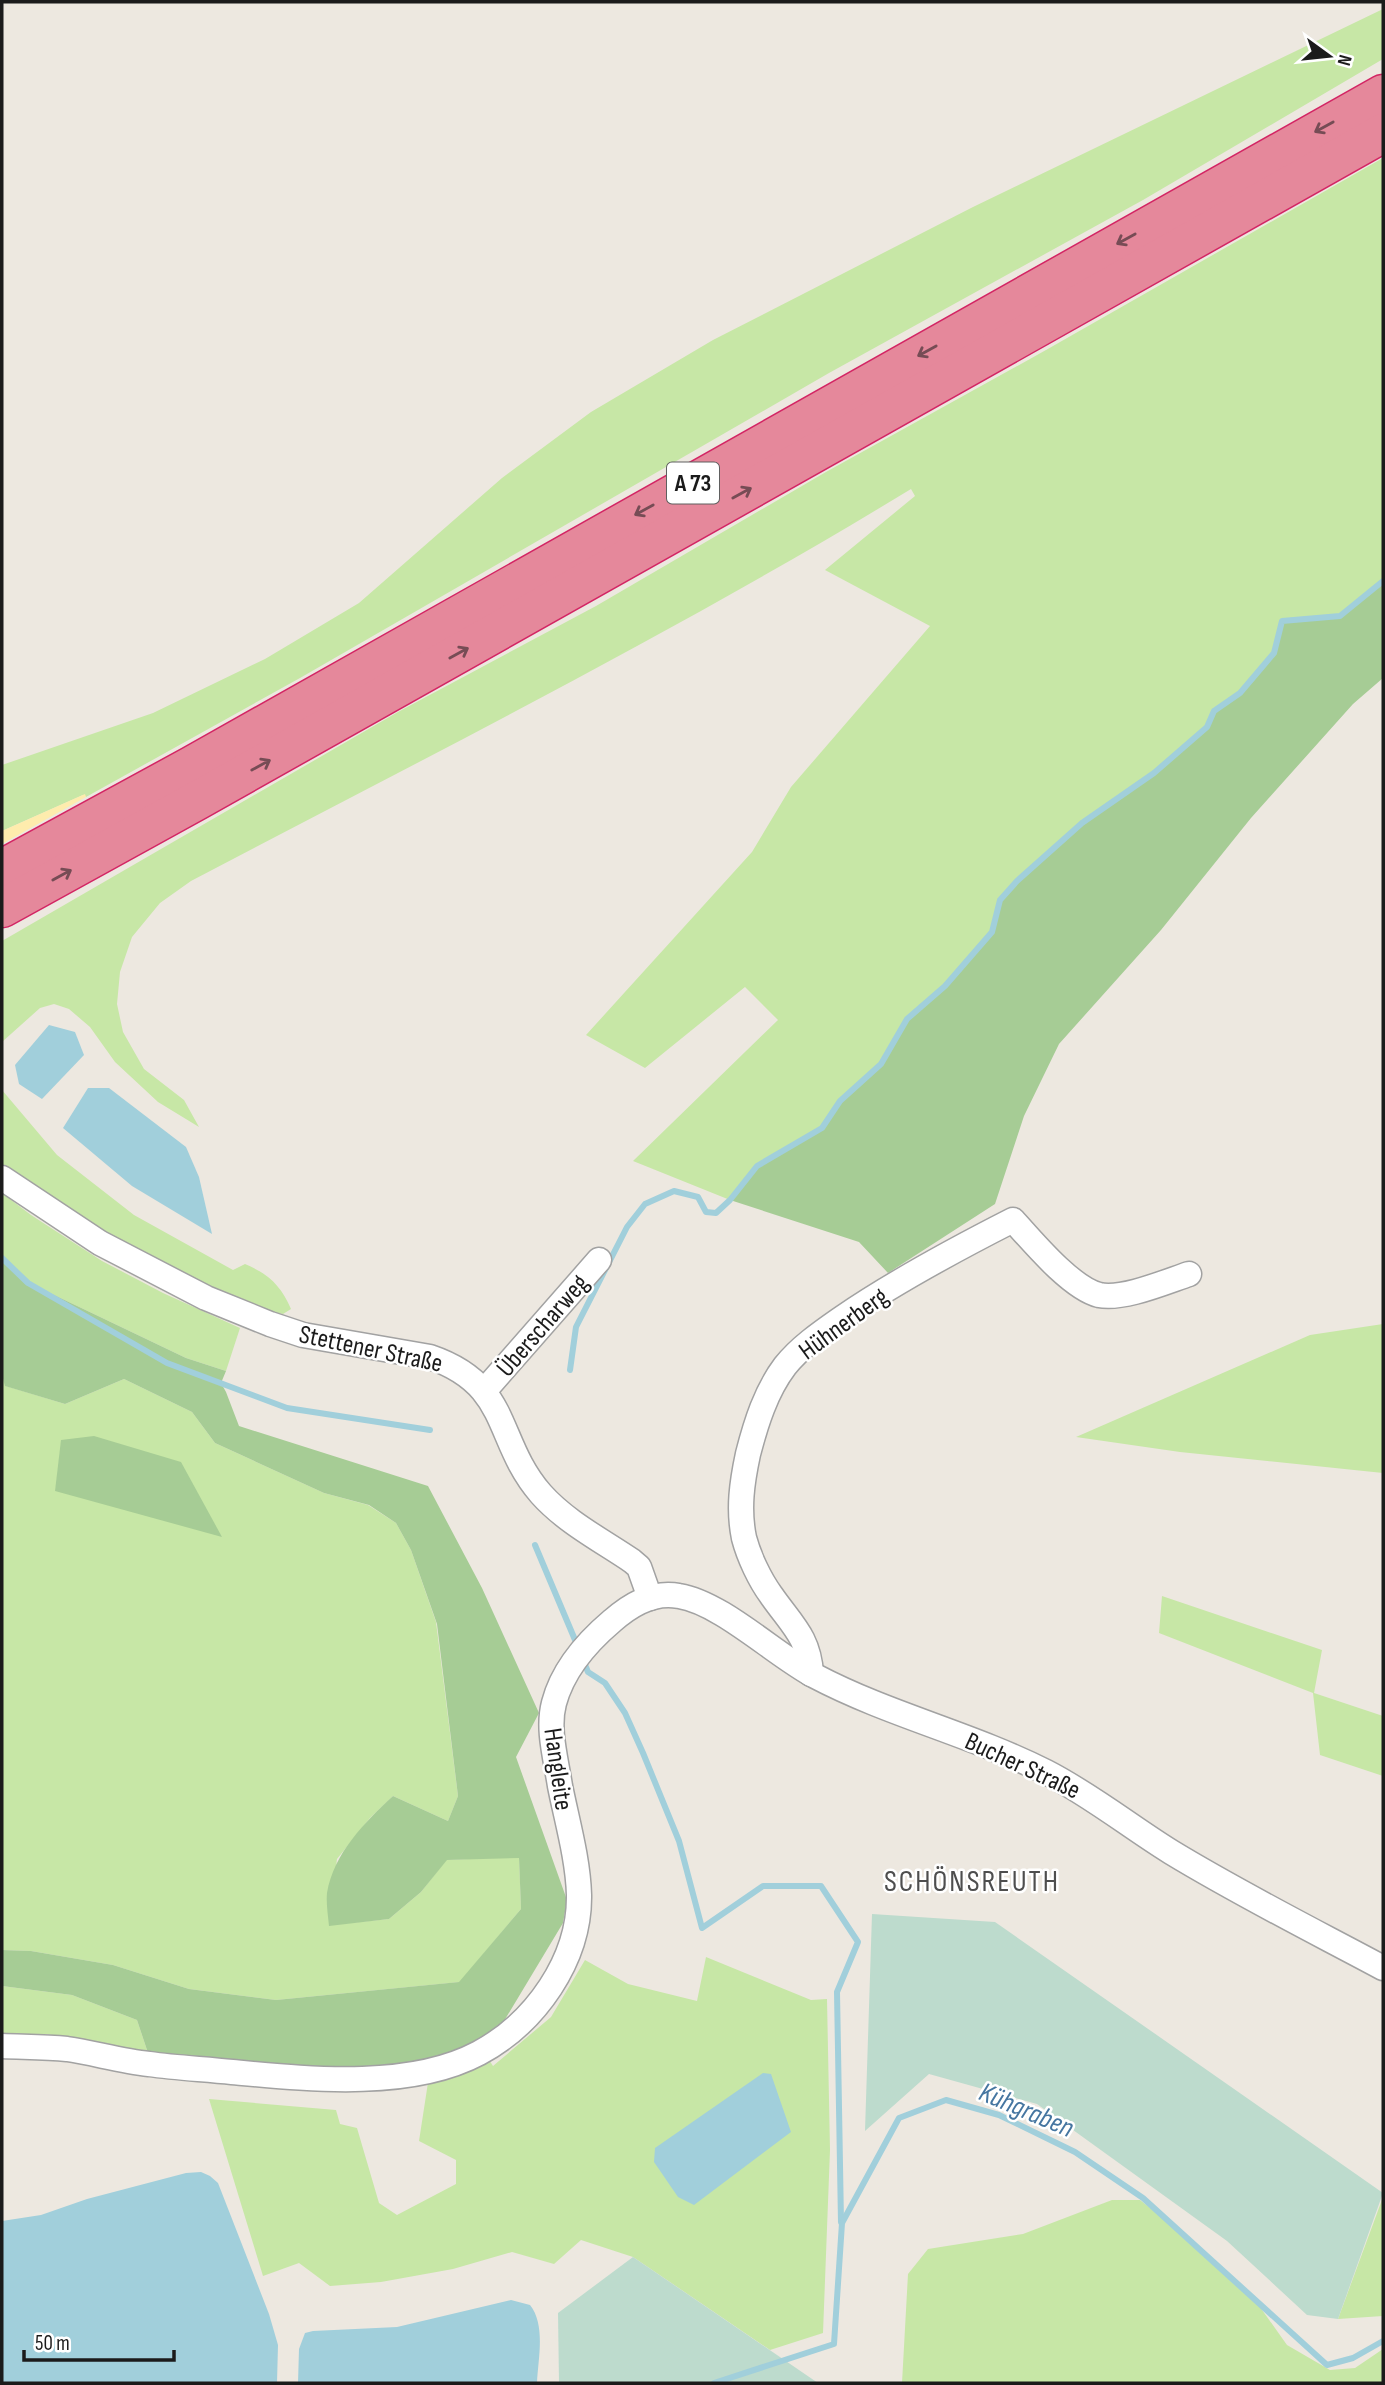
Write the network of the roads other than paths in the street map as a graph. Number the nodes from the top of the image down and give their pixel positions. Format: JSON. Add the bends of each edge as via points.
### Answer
{"nodes":[{"id":1,"x":1383,"y":94,"type":"edge"},
{"id":2,"x":1383,"y":133,"type":"edge"},
{"id":3,"x":2,"y":869,"type":"edge"},
{"id":4,"x":2,"y":908,"type":"edge"},
{"id":5,"x":2,"y":1178,"type":"edge"},
{"id":6,"x":599,"y":1260,"type":"dead end"},
{"id":7,"x":1189,"y":1274,"type":"dead end"},
{"id":8,"x":485,"y":1390,"type":"junction"},
{"id":9,"x":650,"y":1598,"type":"junction"},
{"id":10,"x":810,"y":1674,"type":"junction"},
{"id":11,"x":1383,"y":1968,"type":"edge"},
{"id":12,"x":2,"y":2046,"type":"edge"}],
"edges":[{"from":1,"to":3,"type":"highway","number":"A 73","one_way":true},
{"from":4,"to":2,"type":"highway","number":"A 73","one_way":true},
{"from":5,"to":8,"type":"street","name":"Stettener Straße","via":[[100,1242],[206,1298],[303,1335],[449,1363]]},
{"from":6,"to":8,"type":"street","name":"Überscharweg"},
{"from":7,"to":10,"type":"street","name":"Hühnerberg","via":[[1131,1293],[1099,1295],[1077,1284],[1013,1220],[878,1294],[806,1345],[786,1366],[759,1417],[741,1508],[750,1556],[769,1593],[807,1646]]},
{"from":8,"to":9,"type":"street","name":"Stettener Straße","via":[[540,1492],[566,1517],[632,1560]]},
{"from":9,"to":10,"type":"street","name":"Bucher Straße","via":[[680,1596],[707,1606]]},
{"from":9,"to":12,"type":"street","name":"Hangleite","via":[[624,1611],[579,1654],[559,1689],[552,1713],[552,1739],[578,1885],[578,1922],[548,1992],[516,2028],[452,2064],[363,2078],[299,2078],[147,2064],[65,2049]]},
{"from":10,"to":11,"type":"street","name":"Bucher Straße","via":[[1043,1771],[1200,1870]]}]}
